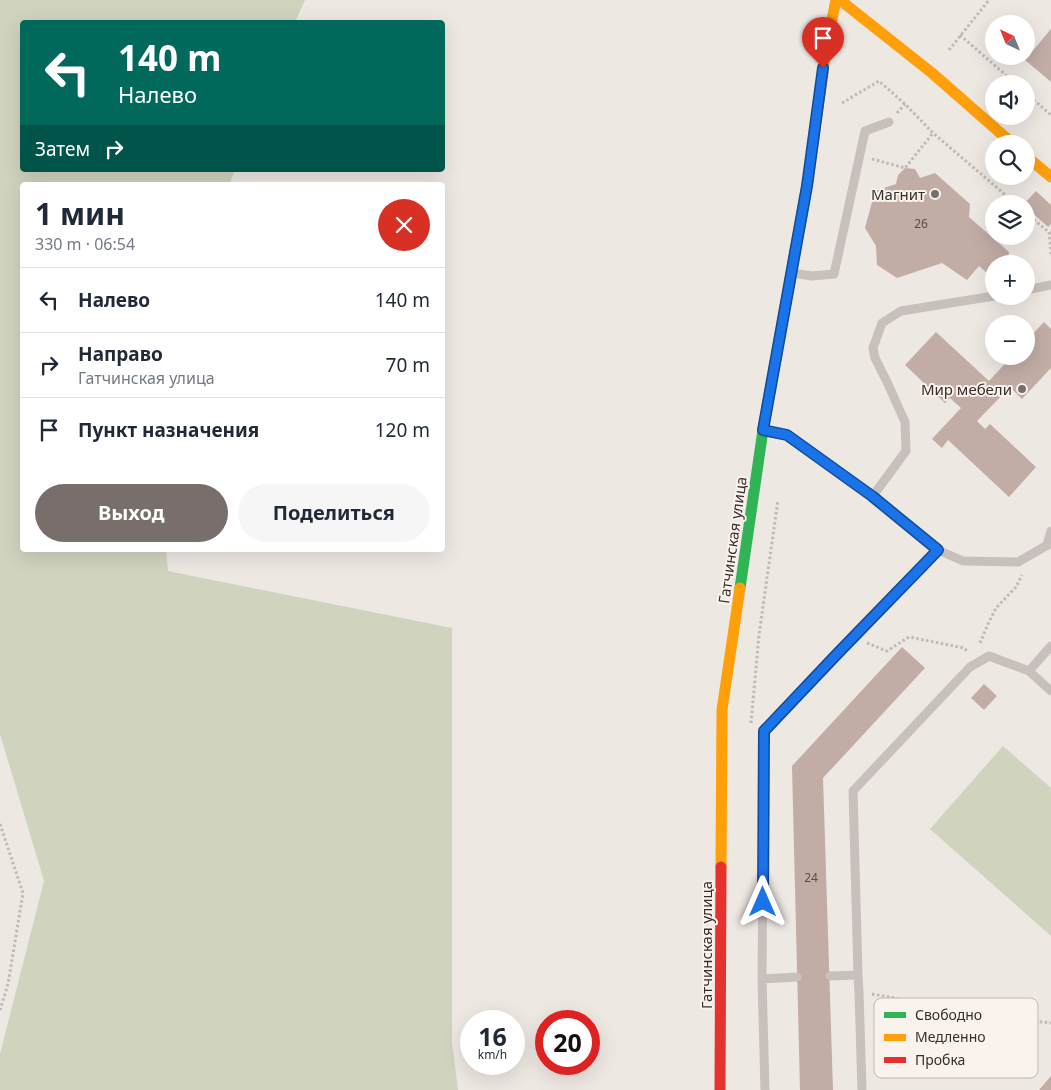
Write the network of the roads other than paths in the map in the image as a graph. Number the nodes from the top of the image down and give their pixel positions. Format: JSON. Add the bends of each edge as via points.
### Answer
{"nodes":[{"id":1,"x":836,"y":0,"type":"edge"},
{"id":2,"x":840,"y":0,"type":"edge"},
{"id":3,"x":889,"y":122,"type":"dead end"},
{"id":4,"x":1003,"y":135,"type":"edge"},
{"id":5,"x":1035,"y":164,"type":"edge"},
{"id":6,"x":1051,"y":177,"type":"edge"},
{"id":7,"x":792,"y":272,"type":"junction"},
{"id":8,"x":1051,"y":285,"type":"edge"},
{"id":9,"x":1035,"y":288,"type":"edge"},
{"id":10,"x":985,"y":297,"type":"edge"},
{"id":11,"x":763,"y":430,"type":"junction"},
{"id":12,"x":872,"y":496,"type":"junction"},
{"id":13,"x":1051,"y":531,"type":"edge"},
{"id":14,"x":1049,"y":544,"type":"edge"},
{"id":15,"x":938,"y":550,"type":"junction"},
{"id":16,"x":1051,"y":646,"type":"edge"},
{"id":17,"x":1029,"y":671,"type":"junction"},
{"id":18,"x":1051,"y":691,"type":"edge"},
{"id":19,"x":858,"y":975,"type":"junction"},
{"id":20,"x":830,"y":976,"type":"dead end"},
{"id":21,"x":798,"y":977,"type":"dead end"},
{"id":22,"x":762,"y":979,"type":"junction"},
{"id":23,"x":720,"y":1090,"type":"edge"},
{"id":24,"x":765,"y":1090,"type":"edge"},
{"id":25,"x":862,"y":1090,"type":"edge"}],
"edges":[{"from":1,"to":7,"type":"street","name":"Гатчинская улица"},
{"from":2,"to":4,"type":"street"},
{"from":3,"to":7,"type":"lane","via":[[865,132],[834,274],[812,276]]},
{"from":5,"to":6,"type":"street"},
{"from":7,"to":11,"type":"street","name":"Гатчинская улица"},
{"from":8,"to":9,"type":"lane"},
{"from":10,"to":12,"type":"lane","via":[[901,311],[882,323],[873,348],[905,422],[906,451]]},
{"from":11,"to":12,"type":"lane","via":[[787,435]]},
{"from":11,"to":23,"type":"street","name":"Гатчинская улица","via":[[722,710]]},
{"from":12,"to":15,"type":"lane"},
{"from":13,"to":14,"type":"lane"},
{"from":14,"to":15,"type":"lane","via":[[1018,562],[964,560]]},
{"from":15,"to":22,"type":"lane","via":[[764,731]]},
{"from":16,"to":17,"type":"lane"},
{"from":17,"to":18,"type":"lane"},
{"from":17,"to":19,"type":"lane","via":[[989,656],[970,667],[854,791]]},
{"from":19,"to":20,"type":"lane"},
{"from":19,"to":25,"type":"lane"},
{"from":21,"to":22,"type":"lane"},
{"from":22,"to":24,"type":"lane"}]}
